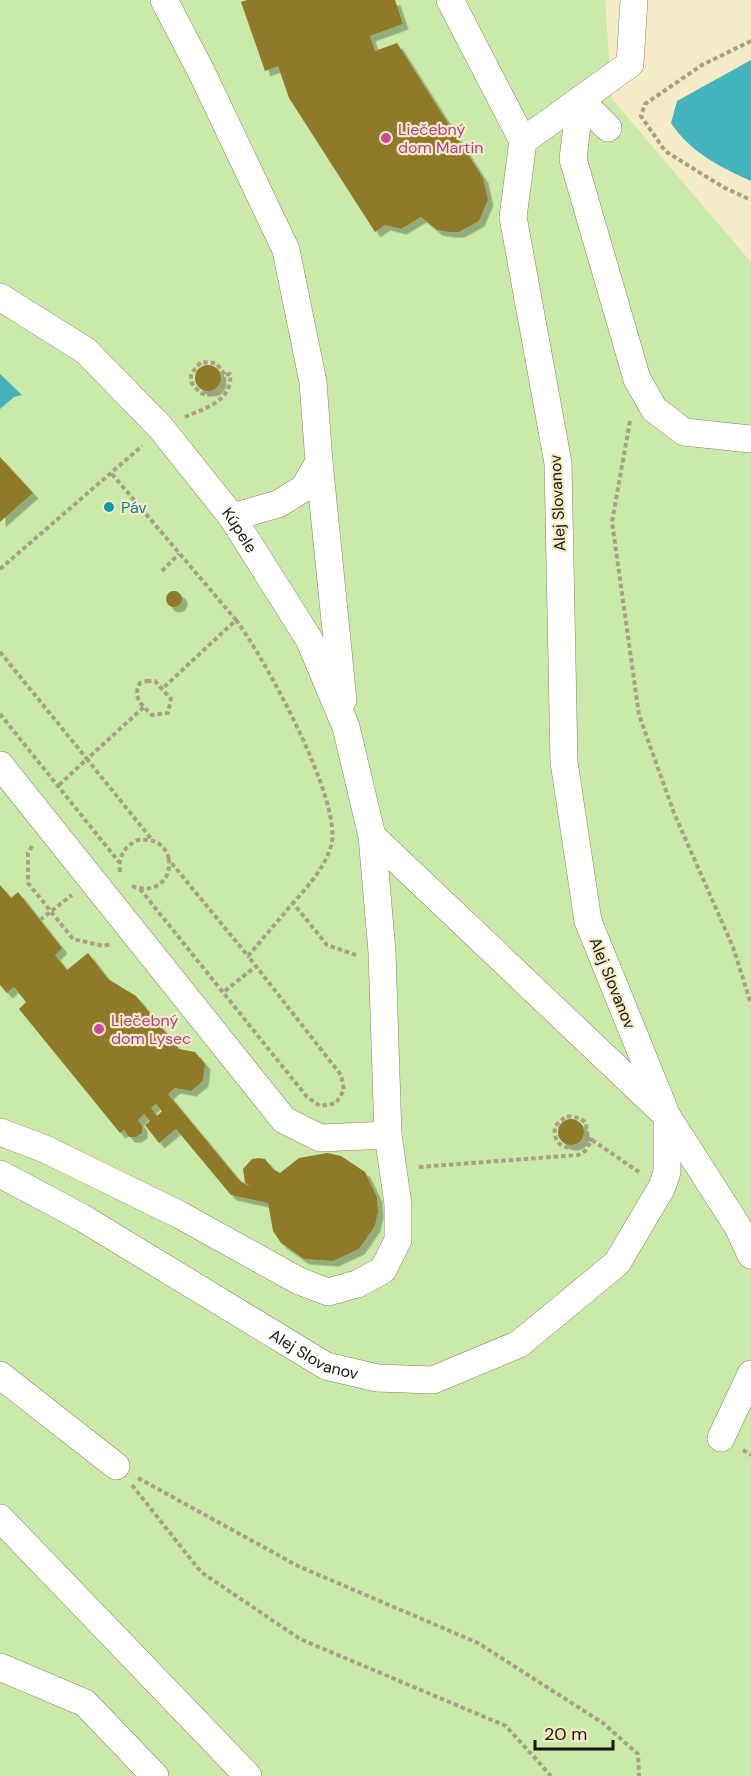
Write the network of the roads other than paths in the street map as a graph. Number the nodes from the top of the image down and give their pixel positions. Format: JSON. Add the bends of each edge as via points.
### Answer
{"nodes":[{"id":1,"x":164,"y":0,"type":"edge"},
{"id":2,"x":450,"y":0,"type":"edge"},
{"id":3,"x":634,"y":0,"type":"edge"},
{"id":4,"x":580,"y":100,"type":"junction"},
{"id":5,"x":608,"y":128,"type":"dead end"},
{"id":6,"x":523,"y":141,"type":"junction"},
{"id":7,"x":0,"y":297,"type":"edge"},
{"id":8,"x":751,"y":440,"type":"edge"},
{"id":9,"x":319,"y":462,"type":"junction"},
{"id":10,"x":232,"y":517,"type":"junction"},
{"id":11,"x":345,"y":727,"type":"junction"},
{"id":12,"x":0,"y":765,"type":"edge"},
{"id":13,"x":372,"y":836,"type":"junction"},
{"id":14,"x":668,"y":1116,"type":"junction"},
{"id":15,"x":0,"y":1132,"type":"edge"},
{"id":16,"x":388,"y":1135,"type":"junction"},
{"id":17,"x":0,"y":1174,"type":"edge"},
{"id":18,"x":751,"y":1255,"type":"edge"},
{"id":19,"x":751,"y":1374,"type":"edge"},
{"id":20,"x":0,"y":1375,"type":"edge"},
{"id":21,"x":721,"y":1438,"type":"dead end"},
{"id":22,"x":116,"y":1466,"type":"road end"},
{"id":23,"x":0,"y":1518,"type":"edge"},
{"id":24,"x":0,"y":1667,"type":"edge"},
{"id":25,"x":155,"y":1776,"type":"edge"},
{"id":26,"x":248,"y":1776,"type":"edge"}],
"edges":[{"from":1,"to":9,"type":"street","via":[[286,250],[313,382]]},
{"from":2,"to":6,"type":"street"},
{"from":3,"to":4,"type":"street","via":[[630,64]]},
{"from":4,"to":5,"type":"street"},
{"from":4,"to":6,"type":"street"},
{"from":4,"to":8,"type":"street","via":[[573,159],[637,379],[654,409],[684,432]]},
{"from":6,"to":14,"type":"street","name":"Alej Slovanov","via":[[513,217],[558,463],[564,762],[588,921]]},
{"from":7,"to":10,"type":"street","name":"Kúpele","via":[[86,351],[161,428]]},
{"from":9,"to":10,"type":"street","via":[[304,488],[278,504]]},
{"from":9,"to":11,"type":"street"},
{"from":10,"to":11,"type":"street","name":"Kúpele","via":[[309,639]]},
{"from":11,"to":13,"type":"street","name":"Kúpele"},
{"from":12,"to":16,"type":"street","via":[[284,1120],[320,1138]]},
{"from":13,"to":14,"type":"street"},
{"from":13,"to":16,"type":"street","name":"Kúpele","via":[[382,952]]},
{"from":14,"to":17,"type":"street","name":"Alej Slovanov","via":[[667,1172],[662,1187],[616,1263],[519,1344],[433,1380],[377,1378],[326,1366],[81,1217]]},
{"from":14,"to":18,"type":"street","via":[[738,1227]]},
{"from":15,"to":16,"type":"street","name":"Kúpele","via":[[45,1149],[180,1215],[299,1281],[328,1292],[357,1284],[383,1270],[398,1240],[398,1204]]},
{"from":19,"to":21,"type":"street"},
{"from":20,"to":22,"type":"street"},
{"from":23,"to":26,"type":"street"},
{"from":24,"to":25,"type":"street","via":[[85,1703]]}]}
